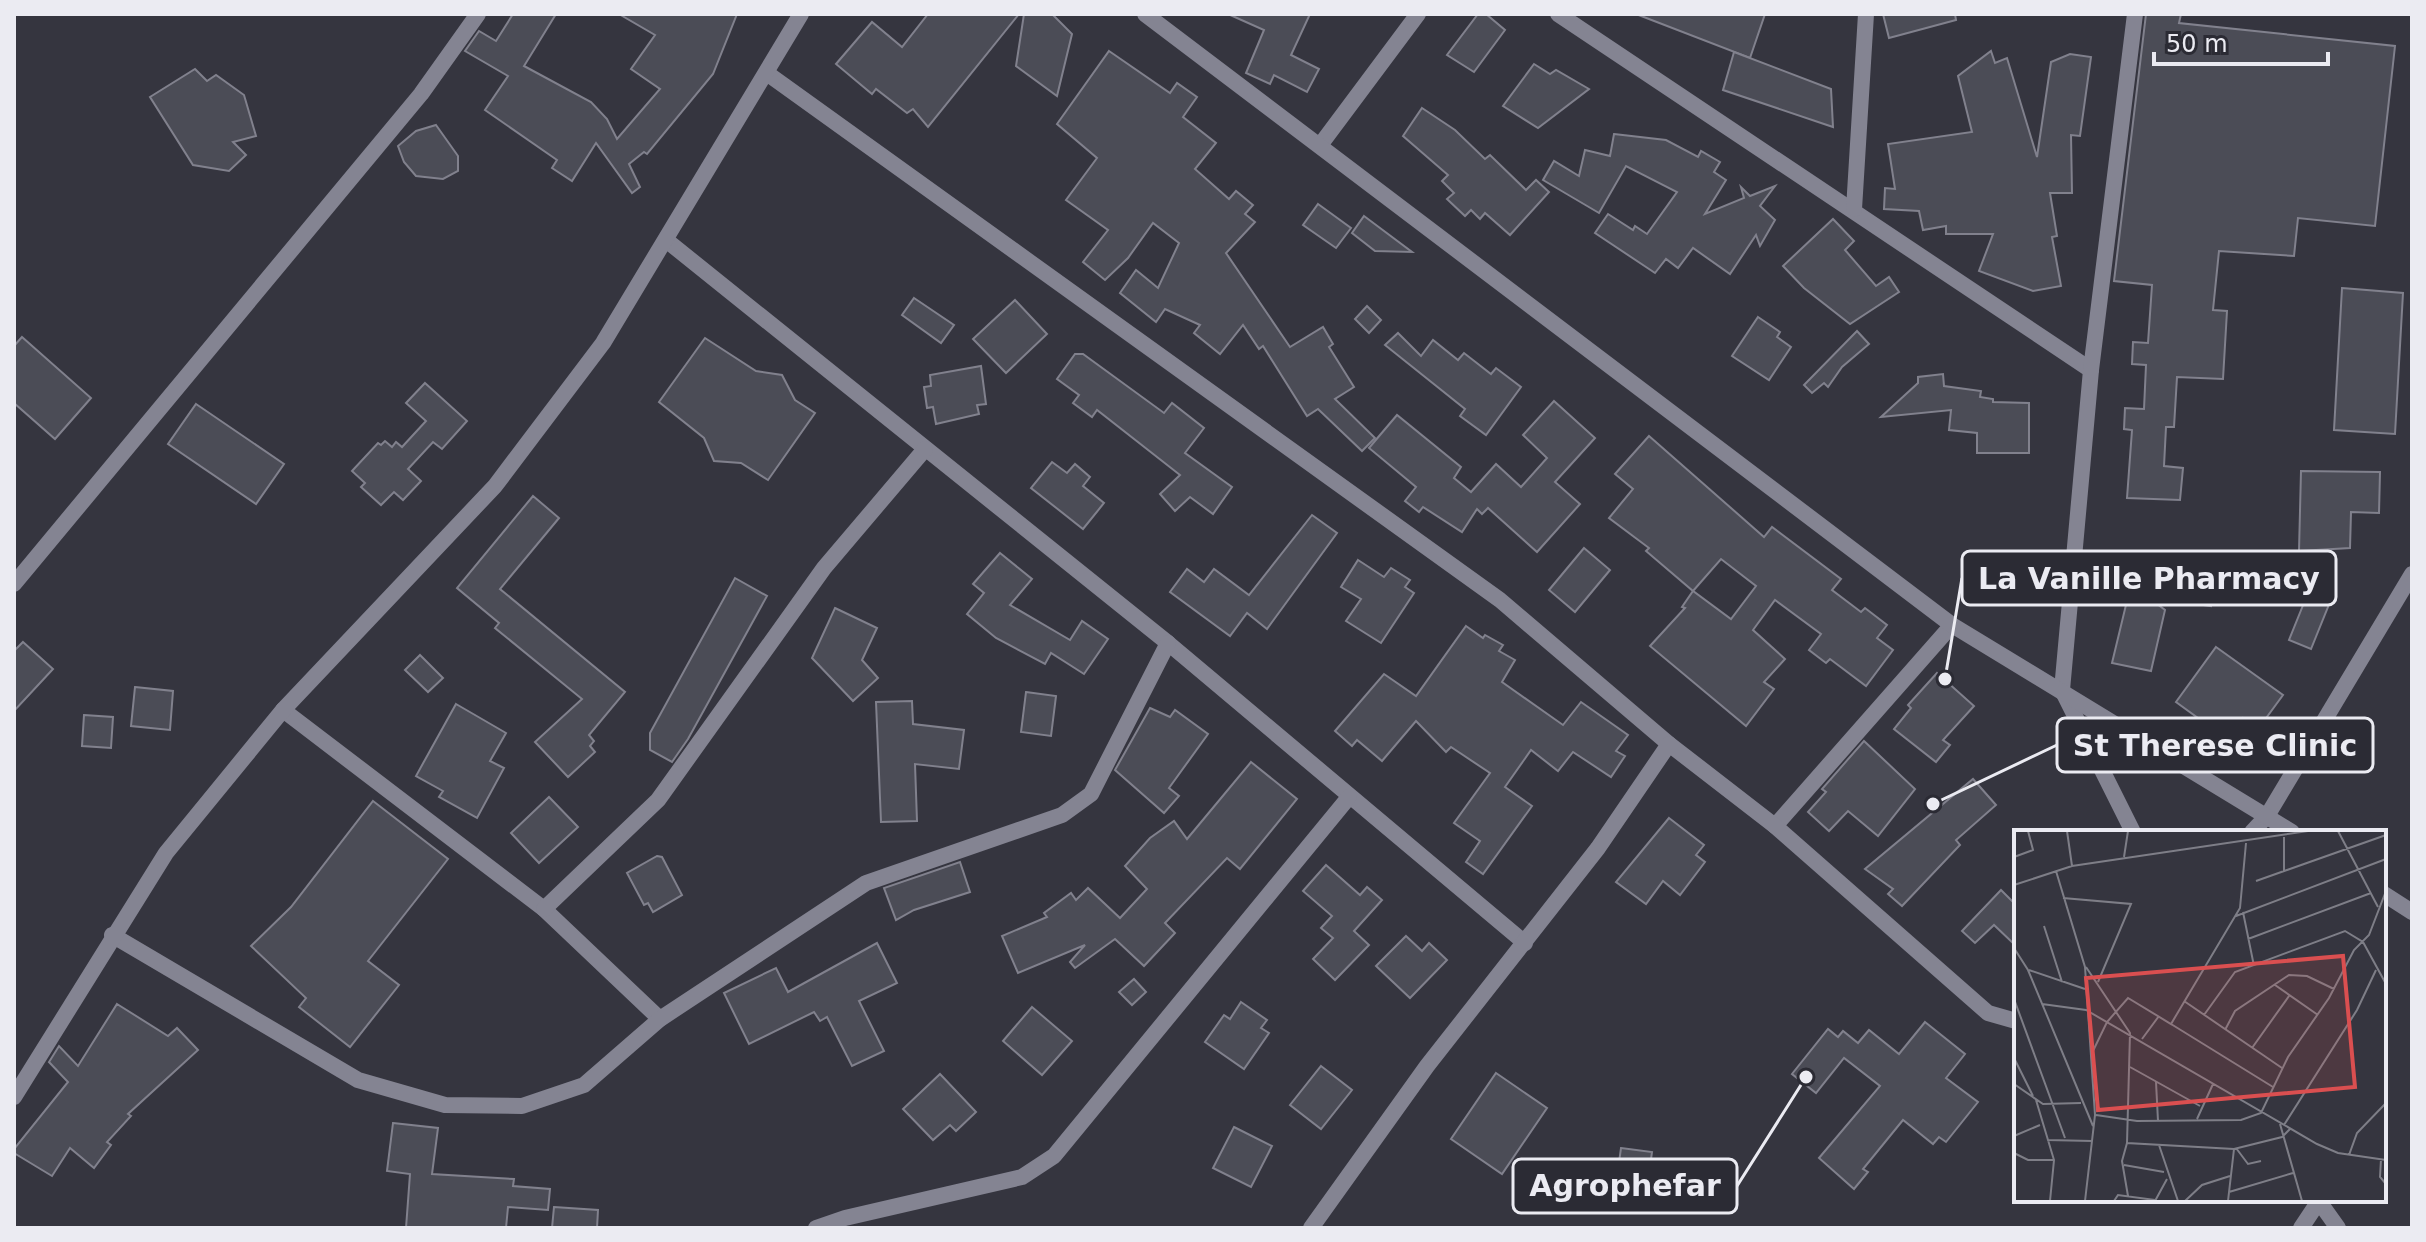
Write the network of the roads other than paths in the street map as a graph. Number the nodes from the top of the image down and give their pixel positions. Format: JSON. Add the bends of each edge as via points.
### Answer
{"nodes":[{"id":1,"x":478,"y":14,"type":"edge"},
{"id":2,"x":801,"y":14,"type":"edge"},
{"id":3,"x":1145,"y":14,"type":"edge"},
{"id":4,"x":1418,"y":14,"type":"edge"},
{"id":5,"x":1558,"y":14,"type":"edge"},
{"id":6,"x":1866,"y":14,"type":"edge"},
{"id":7,"x":2135,"y":14,"type":"edge"},
{"id":8,"x":768,"y":74,"type":"junction"},
{"id":9,"x":1321,"y":144,"type":"junction"},
{"id":10,"x":1854,"y":209,"type":"junction"},
{"id":11,"x":666,"y":240,"type":"junction"},
{"id":12,"x":2091,"y":370,"type":"junction"},
{"id":13,"x":925,"y":449,"type":"junction"},
{"id":14,"x":2412,"y":574,"type":"edge"},
{"id":15,"x":14,"y":584,"type":"edge"},
{"id":16,"x":1952,"y":625,"type":"junction"},
{"id":17,"x":1168,"y":643,"type":"junction"},
{"id":18,"x":2062,"y":690,"type":"junction"},
{"id":19,"x":283,"y":710,"type":"junction"},
{"id":20,"x":1669,"y":744,"type":"junction"},
{"id":21,"x":1349,"y":797,"type":"junction"},
{"id":22,"x":2267,"y":816,"type":"junction"},
{"id":23,"x":1775,"y":826,"type":"junction"},
{"id":24,"x":2132,"y":830,"type":"edge"},
{"id":25,"x":2254,"y":830,"type":"edge"},
{"id":26,"x":2289,"y":830,"type":"edge"},
{"id":27,"x":2386,"y":895,"type":"edge"},
{"id":28,"x":544,"y":909,"type":"junction"},
{"id":29,"x":2412,"y":912,"type":"edge"},
{"id":30,"x":112,"y":935,"type":"junction"},
{"id":31,"x":1525,"y":943,"type":"junction"},
{"id":32,"x":660,"y":1019,"type":"junction"},
{"id":33,"x":2014,"y":1020,"type":"edge"},
{"id":34,"x":14,"y":1097,"type":"edge"},
{"id":35,"x":2318,"y":1202,"type":"edge"},
{"id":36,"x":2320,"y":1202,"type":"edge"},
{"id":37,"x":845,"y":1223,"type":"edge"},
{"id":38,"x":816,"y":1228,"type":"edge"},
{"id":39,"x":1311,"y":1228,"type":"edge"},
{"id":40,"x":2301,"y":1228,"type":"edge"},
{"id":41,"x":2338,"y":1228,"type":"edge"}],
"edges":[{"from":1,"to":15,"type":"street","via":[[421,94]]},
{"from":2,"to":8,"type":"street"},
{"from":3,"to":9,"type":"street"},
{"from":4,"to":9,"type":"street"},
{"from":5,"to":10,"type":"street"},
{"from":6,"to":10,"type":"street"},
{"from":7,"to":12,"type":"street"},
{"from":8,"to":11,"type":"street"},
{"from":8,"to":20,"type":"street","via":[[1500,600]]},
{"from":9,"to":16,"type":"street"},
{"from":10,"to":12,"type":"street"},
{"from":11,"to":13,"type":"street"},
{"from":11,"to":19,"type":"street","via":[[603,343],[495,486]]},
{"from":12,"to":18,"type":"street"},
{"from":13,"to":17,"type":"street"},
{"from":13,"to":28,"type":"street","via":[[824,568],[658,800]]},
{"from":14,"to":22,"type":"street"},
{"from":16,"to":18,"type":"street"},
{"from":16,"to":23,"type":"street"},
{"from":17,"to":21,"type":"street"},
{"from":17,"to":32,"type":"street","via":[[1091,794],[1082,801],[1062,815],[866,883]]},
{"from":18,"to":22,"type":"street"},
{"from":18,"to":24,"type":"street"},
{"from":19,"to":28,"type":"street"},
{"from":19,"to":30,"type":"street","via":[[166,853]]},
{"from":20,"to":23,"type":"street"},
{"from":20,"to":31,"type":"street"},
{"from":21,"to":31,"type":"street"},
{"from":21,"to":37,"type":"street","via":[[1054,1156],[1022,1177]]},
{"from":22,"to":25,"type":"street"},
{"from":22,"to":26,"type":"street"},
{"from":23,"to":33,"type":"street","via":[[1988,1013]]},
{"from":27,"to":29,"type":"street"},
{"from":28,"to":32,"type":"street"},
{"from":30,"to":32,"type":"street","via":[[358,1080],[445,1105],[522,1106],[584,1085]]},
{"from":30,"to":34,"type":"street"},
{"from":31,"to":39,"type":"street","via":[[1427,1066]]},
{"from":35,"to":40,"type":"street"},
{"from":36,"to":41,"type":"street"},
{"from":37,"to":38,"type":"street"}]}
